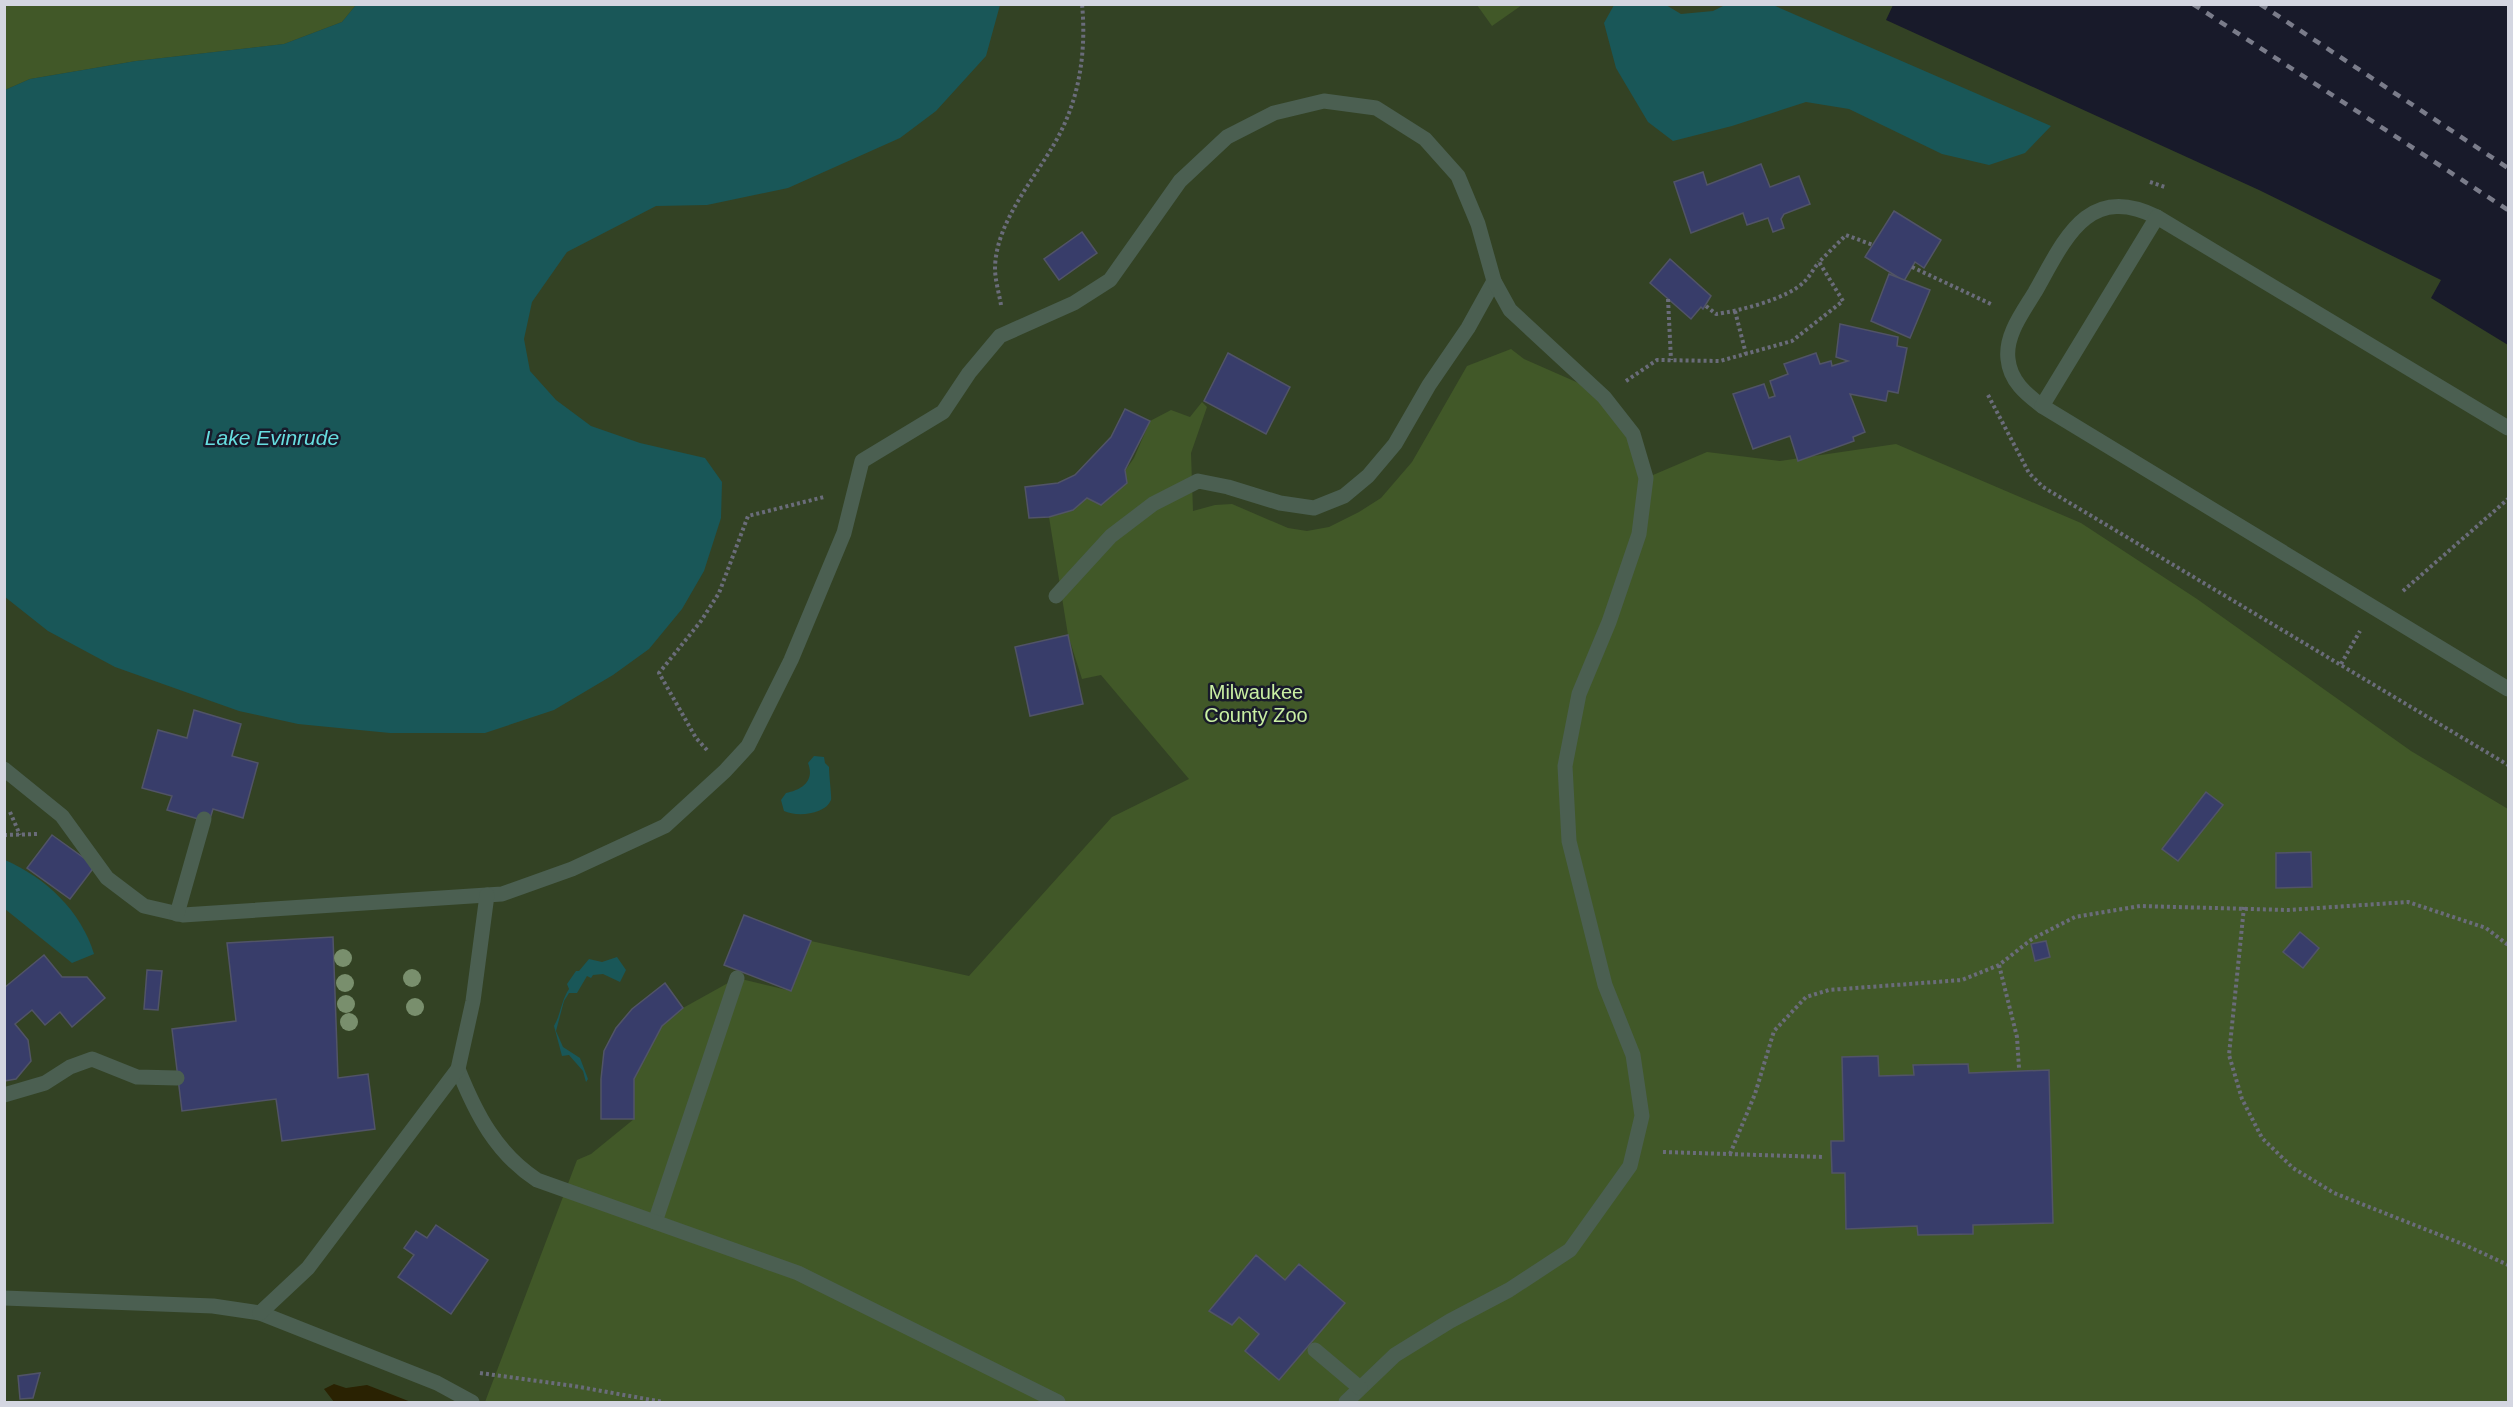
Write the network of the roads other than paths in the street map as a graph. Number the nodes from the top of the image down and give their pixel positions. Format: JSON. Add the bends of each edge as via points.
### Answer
{"nodes":[{"id":1,"x":2157,"y":217,"type":"junction"},
{"id":2,"x":1494,"y":281,"type":"junction"},
{"id":3,"x":2042,"y":406,"type":"junction"},
{"id":4,"x":2508,"y":428,"type":"edge"},
{"id":5,"x":1056,"y":596,"type":"dead end"},
{"id":6,"x":2508,"y":689,"type":"edge"},
{"id":7,"x":4,"y":770,"type":"edge"},
{"id":8,"x":204,"y":819,"type":"dead end"},
{"id":9,"x":487,"y":895,"type":"junction"},
{"id":10,"x":177,"y":914,"type":"junction"},
{"id":11,"x":736,"y":978,"type":"dead end"},
{"id":12,"x":458,"y":1070,"type":"junction"},
{"id":13,"x":177,"y":1078,"type":"dead end"},
{"id":14,"x":4,"y":1095,"type":"edge"},
{"id":15,"x":655,"y":1222,"type":"junction"},
{"id":16,"x":4,"y":1298,"type":"edge"},
{"id":17,"x":260,"y":1313,"type":"junction"},
{"id":18,"x":1315,"y":1350,"type":"dead end"},
{"id":19,"x":1360,"y":1388,"type":"junction"},
{"id":20,"x":472,"y":1402,"type":"edge"},
{"id":21,"x":1058,"y":1402,"type":"edge"},
{"id":22,"x":1346,"y":1402,"type":"edge"}],
"edges":[{"from":1,"to":3,"type":"street"},
{"from":1,"to":3,"type":"street","via":[[2130,206],[2108,207],[2082,219],[2068,234],[2013,329],[2008,348],[2008,364],[2015,380]]},
{"from":1,"to":4,"type":"street"},
{"from":2,"to":5,"type":"street","via":[[1395,444],[1368,476],[1344,496],[1314,508],[1198,482],[1153,504],[1111,536]]},
{"from":2,"to":9,"type":"street","via":[[1478,224],[1458,176],[1425,140],[1376,108],[1324,101],[1274,112],[1227,137],[1180,181],[1110,280],[1074,303],[1000,336],[943,412],[861,461],[844,533],[791,660],[748,746],[725,771],[665,826],[573,870],[502,894]]},
{"from":2,"to":19,"type":"street","via":[[1510,310],[1604,396],[1633,434],[1646,478],[1640,534],[1579,694],[1565,766],[1572,851],[1605,985],[1633,1055],[1642,1116],[1630,1166],[1570,1250],[1395,1355]]},
{"from":3,"to":6,"type":"street"},
{"from":7,"to":10,"type":"street","via":[[62,816],[107,878],[144,906]]},
{"from":8,"to":10,"type":"street"},
{"from":9,"to":10,"type":"street"},
{"from":9,"to":12,"type":"street","via":[[473,1001]]},
{"from":11,"to":15,"type":"street"},
{"from":12,"to":15,"type":"street","via":[[476,1114],[514,1164],[537,1180]]},
{"from":12,"to":17,"type":"street","via":[[308,1268]]},
{"from":13,"to":14,"type":"street","via":[[137,1077],[92,1059],[45,1083]]},
{"from":15,"to":21,"type":"street","via":[[798,1273]]},
{"from":16,"to":17,"type":"street","via":[[213,1306]]},
{"from":17,"to":20,"type":"street","via":[[437,1383]]},
{"from":18,"to":19,"type":"street"},
{"from":19,"to":22,"type":"street"}]}
